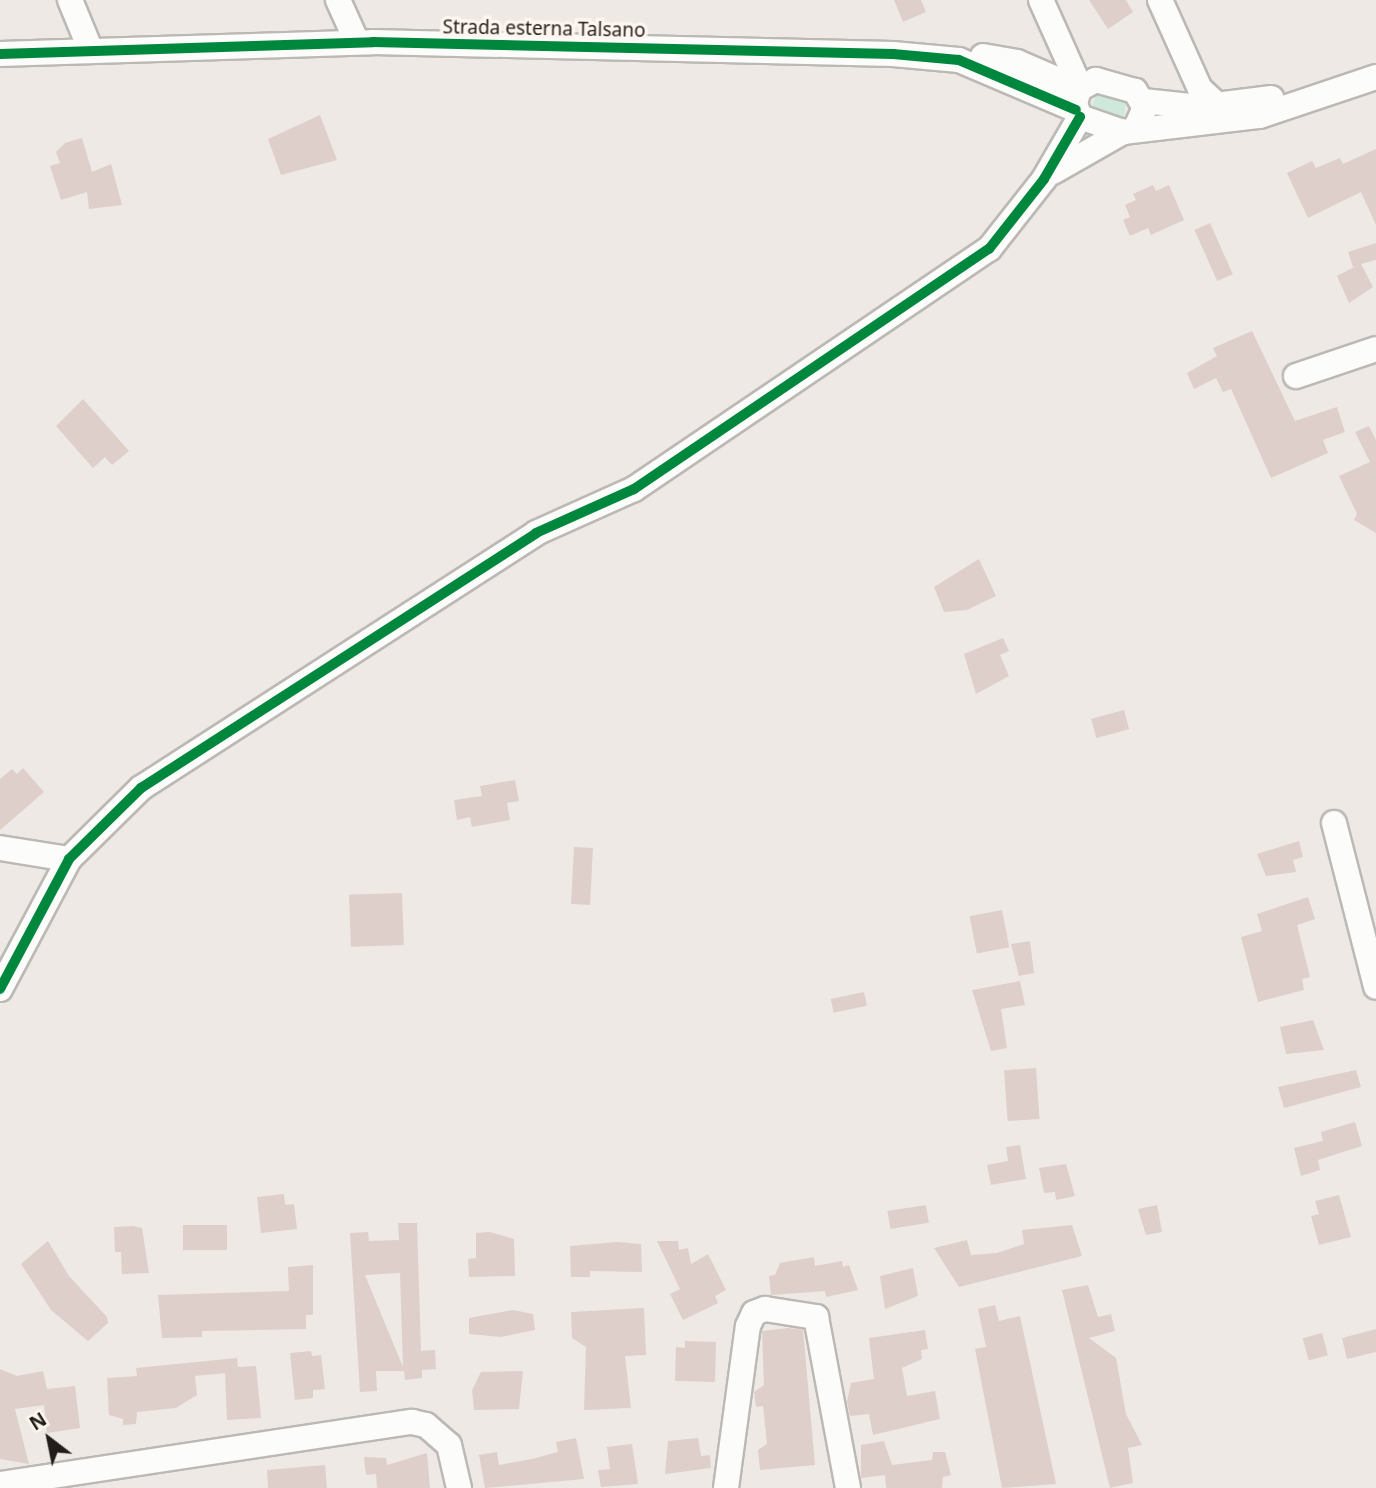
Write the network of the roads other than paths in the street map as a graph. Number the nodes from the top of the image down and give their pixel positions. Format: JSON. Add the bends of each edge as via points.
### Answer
{"nodes":[{"id":1,"x":70,"y":0,"type":"edge"},
{"id":2,"x":338,"y":0,"type":"edge"},
{"id":3,"x":1041,"y":0,"type":"edge"},
{"id":4,"x":1160,"y":0,"type":"edge"},
{"id":5,"x":357,"y":42,"type":"junction"},
{"id":6,"x":91,"y":51,"type":"junction"},
{"id":7,"x":1065,"y":51,"type":"junction"},
{"id":8,"x":0,"y":54,"type":"edge"},
{"id":9,"x":970,"y":58,"type":"junction"},
{"id":10,"x":1193,"y":73,"type":"junction"},
{"id":11,"x":1375,"y":79,"type":"edge"},
{"id":12,"x":1341,"y":88,"type":"junction"},
{"id":13,"x":1139,"y":96,"type":"junction"},
{"id":14,"x":1082,"y":97,"type":"junction"},
{"id":15,"x":1218,"y":106,"type":"junction"},
{"id":16,"x":1130,"y":129,"type":"junction"},
{"id":17,"x":1044,"y":179,"type":"junction"},
{"id":18,"x":1376,"y":349,"type":"edge"},
{"id":19,"x":1296,"y":376,"type":"dead end"},
{"id":20,"x":1334,"y":823,"type":"dead end"},
{"id":21,"x":0,"y":848,"type":"edge"},
{"id":22,"x":69,"y":859,"type":"junction"},
{"id":23,"x":1376,"y":987,"type":"edge"},
{"id":24,"x":0,"y":989,"type":"edge"},
{"id":25,"x":0,"y":1484,"type":"edge"},
{"id":26,"x":37,"y":1484,"type":"edge"},
{"id":27,"x":458,"y":1488,"type":"edge"},
{"id":28,"x":726,"y":1488,"type":"edge"},
{"id":29,"x":848,"y":1488,"type":"edge"}],
"edges":[{"from":1,"to":6,"type":"street"},
{"from":2,"to":5,"type":"street"},
{"from":3,"to":7,"type":"street"},
{"from":4,"to":10,"type":"street"},
{"from":5,"to":6,"type":"street","name":"Strada esterna Talsano"},
{"from":5,"to":9,"type":"street","name":"Strada esterna Talsano"},
{"from":6,"to":8,"type":"street","name":"Strada esterna Talsano"},
{"from":7,"to":9,"type":"street"},
{"from":7,"to":14,"type":"street"},
{"from":9,"to":14,"type":"street","name":"Strada esterna Talsano","via":[[1019,81]]},
{"from":10,"to":13,"type":"street","via":[[1184,91]]},
{"from":10,"to":15,"type":"street"},
{"from":11,"to":12,"type":"street"},
{"from":12,"to":15,"type":"street"},
{"from":12,"to":16,"type":"street","via":[[1234,121]]},
{"from":13,"to":14,"type":"street"},
{"from":13,"to":15,"type":"street"},
{"from":13,"to":16,"type":"street","via":[[1144,115]]},
{"from":14,"to":16,"type":"street"},
{"from":14,"to":17,"type":"street"},
{"from":16,"to":17,"type":"street"},
{"from":17,"to":22,"type":"street","via":[[989,248],[634,489],[536,533],[304,677],[141,788]]},
{"from":18,"to":19,"type":"street"},
{"from":20,"to":23,"type":"street"},
{"from":21,"to":22,"type":"street"},
{"from":22,"to":24,"type":"street"},
{"from":25,"to":26,"type":"street"},
{"from":26,"to":27,"type":"street","via":[[412,1422],[426,1425],[449,1445]]},
{"from":28,"to":29,"type":"street","via":[[748,1326],[754,1313],[765,1309],[816,1317]]}]}
